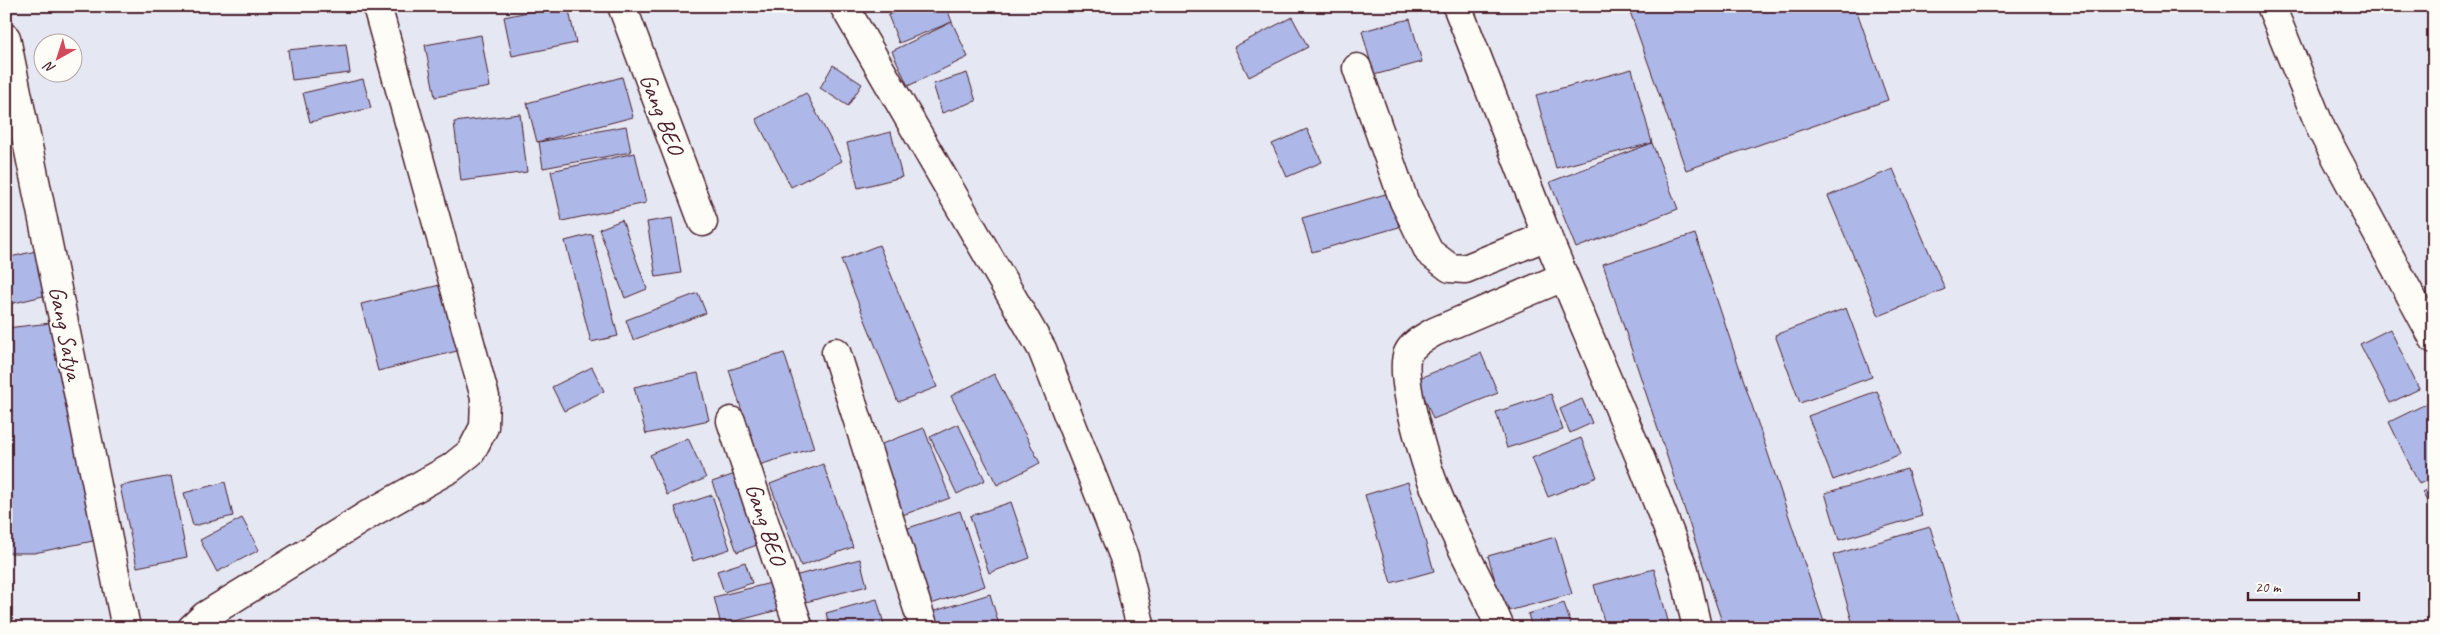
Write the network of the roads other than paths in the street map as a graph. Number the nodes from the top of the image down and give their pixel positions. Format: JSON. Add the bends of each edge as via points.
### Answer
{"nodes":[{"id":1,"x":377,"y":6,"type":"edge"},
{"id":2,"x":622,"y":6,"type":"edge"},
{"id":3,"x":844,"y":6,"type":"edge"},
{"id":4,"x":1457,"y":6,"type":"edge"},
{"id":5,"x":2271,"y":6,"type":"edge"},
{"id":6,"x":6,"y":38,"type":"edge"},
{"id":7,"x":1356,"y":68,"type":"dead end"},
{"id":8,"x":703,"y":222,"type":"dead end"},
{"id":9,"x":1546,"y":236,"type":"junction"},
{"id":10,"x":1563,"y":277,"type":"junction"},
{"id":11,"x":2434,"y":339,"type":"edge"},
{"id":12,"x":836,"y":352,"type":"dead end"},
{"id":13,"x":731,"y":421,"type":"dead end"},
{"id":14,"x":126,"y":628,"type":"edge"},
{"id":15,"x":192,"y":628,"type":"edge"},
{"id":16,"x":799,"y":628,"type":"edge"},
{"id":17,"x":924,"y":628,"type":"edge"},
{"id":18,"x":1141,"y":628,"type":"edge"},
{"id":19,"x":1500,"y":628,"type":"edge"},
{"id":20,"x":1697,"y":628,"type":"edge"}],
"edges":[{"from":1,"to":15,"type":"street","via":[[485,397],[484,427],[471,452],[451,468],[370,513],[204,616]]},
{"from":2,"to":8,"type":"street","name":"Gang BEO"},
{"from":3,"to":18,"type":"street","via":[[1042,349],[1124,556]]},
{"from":4,"to":9,"type":"street"},
{"from":5,"to":11,"type":"street","via":[[2322,131]]},
{"from":6,"to":14,"type":"street","name":"Gang Satya"},
{"from":7,"to":9,"type":"street","via":[[1404,201],[1429,252],[1450,268],[1465,269]]},
{"from":9,"to":10,"type":"street"},
{"from":10,"to":19,"type":"street","via":[[1434,332],[1417,342],[1408,353],[1406,362],[1408,397],[1437,493]]},
{"from":10,"to":20,"type":"street","via":[[1680,561]]},
{"from":12,"to":17,"type":"street"},
{"from":13,"to":16,"type":"street","name":"Gang BEO"}]}
